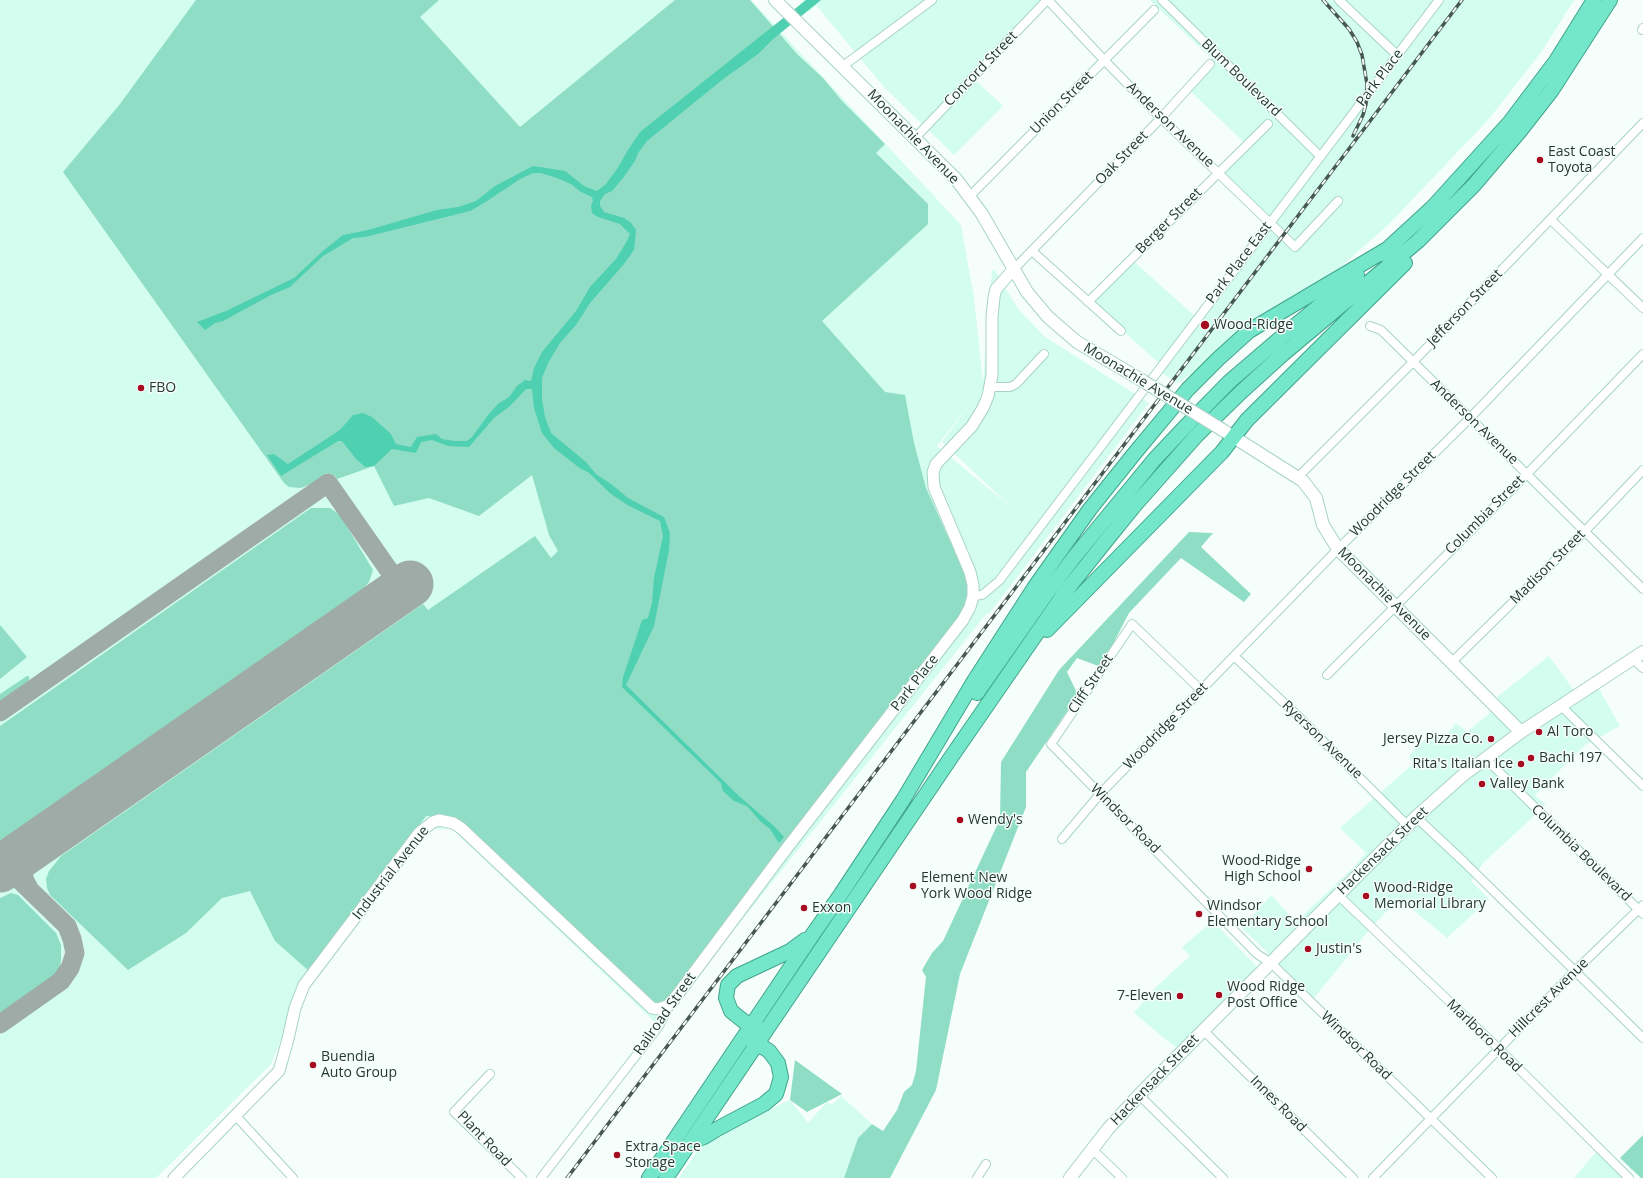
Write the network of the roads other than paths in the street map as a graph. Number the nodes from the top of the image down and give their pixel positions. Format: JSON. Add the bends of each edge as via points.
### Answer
{"nodes":[{"id":1,"x":776,"y":0,"type":"edge"},
{"id":2,"x":932,"y":0,"type":"edge"},
{"id":3,"x":1048,"y":0,"type":"edge"},
{"id":4,"x":1162,"y":0,"type":"edge"},
{"id":5,"x":1339,"y":0,"type":"edge"},
{"id":6,"x":1440,"y":0,"type":"edge"},
{"id":7,"x":1594,"y":0,"type":"edge"},
{"id":8,"x":1610,"y":0,"type":"edge"},
{"id":9,"x":1154,"y":10,"type":"dead end"},
{"id":10,"x":1397,"y":55,"type":"junction"},
{"id":11,"x":1104,"y":60,"type":"junction"},
{"id":12,"x":1210,"y":64,"type":"dead end"},
{"id":13,"x":843,"y":66,"type":"junction"},
{"id":14,"x":1161,"y":118,"type":"junction"},
{"id":15,"x":1643,"y":123,"type":"edge"},
{"id":16,"x":1268,"y":124,"type":"dead end"},
{"id":17,"x":915,"y":138,"type":"junction"},
{"id":18,"x":1320,"y":156,"type":"junction"},
{"id":19,"x":1219,"y":172,"type":"junction"},
{"id":20,"x":1474,"y":185,"type":"junction"},
{"id":21,"x":970,"y":196,"type":"junction"},
{"id":22,"x":1338,"y":201,"type":"dead end"},
{"id":23,"x":1551,"y":220,"type":"junction"},
{"id":24,"x":1270,"y":222,"type":"junction"},
{"id":25,"x":1643,"y":238,"type":"edge"},
{"id":26,"x":1389,"y":248,"type":"junction"},
{"id":27,"x":1032,"y":251,"type":"junction"},
{"id":28,"x":1013,"y":270,"type":"junction"},
{"id":29,"x":1608,"y":275,"type":"junction"},
{"id":30,"x":1088,"y":302,"type":"junction"},
{"id":31,"x":1643,"y":308,"type":"edge"},
{"id":32,"x":1370,"y":326,"type":"dead end"},
{"id":33,"x":1121,"y":331,"type":"dead end"},
{"id":34,"x":1044,"y":354,"type":"dead end"},
{"id":35,"x":1643,"y":354,"type":"edge"},
{"id":36,"x":1413,"y":362,"type":"junction"},
{"id":37,"x":990,"y":387,"type":"junction"},
{"id":38,"x":1176,"y":402,"type":"junction"},
{"id":39,"x":1469,"y":419,"type":"junction"},
{"id":40,"x":1234,"y":437,"type":"junction"},
{"id":41,"x":1643,"y":470,"type":"edge"},
{"id":42,"x":1527,"y":474,"type":"junction"},
{"id":43,"x":1299,"y":476,"type":"junction"},
{"id":44,"x":1585,"y":531,"type":"junction"},
{"id":45,"x":1338,"y":549,"type":"junction"},
{"id":46,"x":1642,"y":587,"type":"edge"},
{"id":47,"x":973,"y":596,"type":"junction"},
{"id":48,"x":1395,"y":605,"type":"junction"},
{"id":49,"x":1036,"y":637,"type":"junction"},
{"id":50,"x":1638,"y":655,"type":"edge"},
{"id":51,"x":1234,"y":656,"type":"junction"},
{"id":52,"x":1452,"y":662,"type":"junction"},
{"id":53,"x":1643,"y":668,"type":"edge"},
{"id":54,"x":1327,"y":675,"type":"dead end"},
{"id":55,"x":1201,"y":690,"type":"junction"},
{"id":56,"x":1561,"y":706,"type":"junction"},
{"id":57,"x":1521,"y":732,"type":"junction"},
{"id":58,"x":1051,"y":744,"type":"joint"},
{"id":59,"x":1485,"y":758,"type":"junction"},
{"id":60,"x":1643,"y":786,"type":"edge"},
{"id":61,"x":1100,"y":794,"type":"junction"},
{"id":62,"x":903,"y":800,"type":"junction"},
{"id":63,"x":1412,"y":821,"type":"junction"},
{"id":64,"x":1062,"y":839,"type":"dead end"},
{"id":65,"x":787,"y":848,"type":"joint"},
{"id":66,"x":1338,"y":894,"type":"junction"},
{"id":67,"x":1642,"y":910,"type":"edge"},
{"id":68,"x":813,"y":934,"type":"junction"},
{"id":69,"x":1271,"y":963,"type":"junction"},
{"id":70,"x":1575,"y":971,"type":"junction"},
{"id":71,"x":672,"y":1002,"type":"junction"},
{"id":72,"x":1203,"y":1030,"type":"junction"},
{"id":73,"x":751,"y":1035,"type":"junction"},
{"id":74,"x":1643,"y":1038,"type":"edge"},
{"id":75,"x":1499,"y":1049,"type":"junction"},
{"id":76,"x":490,"y":1074,"type":"dead end"},
{"id":77,"x":1139,"y":1095,"type":"junction"},
{"id":78,"x":235,"y":1115,"type":"junction"},
{"id":79,"x":1430,"y":1118,"type":"junction"},
{"id":80,"x":692,"y":1141,"type":"junction"},
{"id":81,"x":1092,"y":1149,"type":"junction"},
{"id":82,"x":986,"y":1164,"type":"dead end"},
{"id":83,"x":174,"y":1178,"type":"edge"},
{"id":84,"x":293,"y":1178,"type":"edge"},
{"id":85,"x":522,"y":1178,"type":"edge"},
{"id":86,"x":542,"y":1178,"type":"edge"},
{"id":87,"x":649,"y":1178,"type":"edge"},
{"id":88,"x":666,"y":1178,"type":"edge"},
{"id":89,"x":977,"y":1178,"type":"edge"},
{"id":90,"x":1070,"y":1178,"type":"edge"},
{"id":91,"x":1122,"y":1178,"type":"edge"},
{"id":92,"x":1223,"y":1178,"type":"edge"},
{"id":93,"x":1353,"y":1178,"type":"edge"},
{"id":94,"x":1373,"y":1178,"type":"edge"},
{"id":95,"x":1492,"y":1178,"type":"edge"},
{"id":96,"x":1629,"y":1178,"type":"edge"}],
"edges":[{"from":1,"to":13,"type":"main road","name":"Moonachie Avenue"},
{"from":2,"to":13,"type":"street"},
{"from":3,"to":11,"type":"street","name":"Anderson Avenue"},
{"from":3,"to":17,"type":"street","name":"Concord Street"},
{"from":4,"to":18,"type":"street","name":"Blum Boulevard"},
{"from":5,"to":10,"type":"street"},
{"from":6,"to":10,"type":"street","name":"Park Place"},
{"from":7,"to":26,"type":"highway","via":[[1556,61],[1510,122],[1447,193]]},
{"from":8,"to":20,"type":"highway","via":[[1552,90]]},
{"from":9,"to":11,"type":"street","name":"Union Street"},
{"from":10,"to":18,"type":"street","name":"Park Place"},
{"from":11,"to":14,"type":"street","name":"Anderson Avenue"},
{"from":11,"to":21,"type":"street","name":"Union Street"},
{"from":12,"to":14,"type":"street","name":"Oak Street"},
{"from":13,"to":17,"type":"main road","name":"Moonachie Avenue"},
{"from":14,"to":19,"type":"street","name":"Anderson Avenue"},
{"from":14,"to":27,"type":"street","name":"Oak Street"},
{"from":15,"to":23,"type":"street","name":"Jefferson Street"},
{"from":16,"to":19,"type":"street","name":"Berger Street"},
{"from":17,"to":21,"type":"main road","name":"Moonachie Avenue","via":[[950,172]]},
{"from":18,"to":24,"type":"street","name":"Park Place East"},
{"from":19,"to":24,"type":"street","name":"Anderson Avenue"},
{"from":19,"to":30,"type":"street","name":"Berger Street"},
{"from":20,"to":40,"type":"highway","via":[[1425,242],[1247,420]]},
{"from":20,"to":49,"type":"highway","via":[[1418,241],[1282,354],[1197,435],[1104,542],[1066,591]]},
{"from":21,"to":28,"type":"main road","name":"Moonachie Avenue"},
{"from":22,"to":24,"type":"street","name":"Anderson Avenue","via":[[1295,247]]},
{"from":23,"to":29,"type":"street"},
{"from":23,"to":36,"type":"street","name":"Jefferson Street"},
{"from":24,"to":47,"type":"street","name":"Park Place East","via":[[996,584],[982,595]]},
{"from":25,"to":29,"type":"street","name":"Woodridge Street"},
{"from":26,"to":38,"type":"highway","via":[[1250,331]]},
{"from":26,"to":62,"type":"highway","via":[[1234,378],[1154,460],[1099,525],[1047,593]]},
{"from":27,"to":28,"type":"street","name":"Oak Street"},
{"from":27,"to":30,"type":"street"},
{"from":28,"to":37,"type":"street","via":[[999,284],[994,297]]},
{"from":28,"to":38,"type":"main road","name":"Moonachie Avenue","bridge":true,"via":[[1036,304],[1065,332]]},
{"from":29,"to":31,"type":"street"},
{"from":29,"to":39,"type":"street","name":"Woodridge Street"},
{"from":30,"to":33,"type":"street"},
{"from":32,"to":36,"type":"street","name":"Anderson Avenue","via":[[1381,330]]},
{"from":34,"to":37,"type":"street","via":[[1016,384],[1010,387]]},
{"from":35,"to":42,"type":"street","name":"Columbia Street"},
{"from":36,"to":39,"type":"street","name":"Anderson Avenue"},
{"from":36,"to":43,"type":"street","name":"Jefferson Street"},
{"from":37,"to":47,"type":"street","via":[[979,416],[936,464],[933,472],[934,487],[970,572],[974,585]]},
{"from":38,"to":40,"type":"main road","name":"Moonachie Avenue","bridge":true},
{"from":38,"to":62,"type":"highway","via":[[1090,509],[1034,588],[974,681]]},
{"from":39,"to":42,"type":"street","name":"Anderson Avenue"},
{"from":39,"to":45,"type":"street","name":"Woodridge Street"},
{"from":40,"to":43,"type":"main road","name":"Moonachie Avenue"},
{"from":40,"to":49,"type":"highway","via":[[1051,627]]},
{"from":41,"to":44,"type":"street","name":"Madison Street"},
{"from":42,"to":44,"type":"street","name":"Anderson Avenue"},
{"from":42,"to":48,"type":"street","name":"Columbia Street"},
{"from":43,"to":45,"type":"main road","name":"Moonachie Avenue","via":[[1316,498],[1327,533]]},
{"from":44,"to":46,"type":"street","name":"Anderson Avenue"},
{"from":44,"to":52,"type":"street","name":"Madison Street"},
{"from":45,"to":48,"type":"main road","name":"Moonachie Avenue"},
{"from":45,"to":51,"type":"street","name":"Woodridge Street"},
{"from":47,"to":65,"type":"street","name":"Park Place","via":[[962,620]]},
{"from":48,"to":52,"type":"main road","name":"Moonachie Avenue"},
{"from":48,"to":54,"type":"street","name":"Columbia Street"},
{"from":49,"to":73,"type":"highway","via":[[766,1030]]},
{"from":50,"to":53,"type":"street"},
{"from":50,"to":56,"type":"main road","name":"Hackensack Street"},
{"from":51,"to":55,"type":"street","name":"Woodridge Street"},
{"from":51,"to":63,"type":"street","name":"Ryerson Avenue"},
{"from":52,"to":57,"type":"main road","name":"Moonachie Avenue"},
{"from":55,"to":58,"type":"street","name":"Cliff Street","via":[[1132,624]]},
{"from":55,"to":61,"type":"street","name":"Woodridge Street"},
{"from":56,"to":57,"type":"main road","name":"Hackensack Street"},
{"from":56,"to":60,"type":"street"},
{"from":57,"to":59,"type":"main road","name":"Hackensack Street"},
{"from":58,"to":61,"type":"street","name":"Windsor Road"},
{"from":59,"to":63,"type":"main road","name":"Hackensack Street"},
{"from":59,"to":67,"type":"street","name":"Columbia Boulevard"},
{"from":61,"to":64,"type":"street","name":"Woodridge Street"},
{"from":61,"to":69,"type":"street","name":"Windsor Road","via":[[1257,954]]},
{"from":62,"to":68,"type":"highway"},
{"from":63,"to":66,"type":"main road","name":"Hackensack Street"},
{"from":63,"to":70,"type":"street","name":"Ryerson Avenue"},
{"from":65,"to":71,"type":"street","name":"Railroad Street"},
{"from":66,"to":69,"type":"main road","name":"Hackensack Street"},
{"from":66,"to":75,"type":"street","name":"Marlboro Road"},
{"from":67,"to":70,"type":"street","name":"Hillcrest Avenue"},
{"from":68,"to":73,"type":"highway"},
{"from":68,"to":73,"type":"highway","via":[[790,951],[737,976],[728,986],[726,998],[731,1011]]},
{"from":69,"to":72,"type":"main road","name":"Hackensack Street"},
{"from":69,"to":79,"type":"street","name":"Windsor Road"},
{"from":70,"to":74,"type":"street","name":"Ryerson Avenue"},
{"from":70,"to":75,"type":"street","name":"Hillcrest Avenue"},
{"from":71,"to":78,"type":"street","name":"Industrial Avenue","via":[[658,1009],[652,1008],[461,828],[439,820],[419,833],[304,985],[295,1008],[281,1067]]},
{"from":71,"to":86,"type":"street","name":"Railroad Street","via":[[659,1026]]},
{"from":72,"to":77,"type":"main road","name":"Hackensack Street"},
{"from":72,"to":93,"type":"street","name":"Innes Road"},
{"from":73,"to":80,"type":"highway"},
{"from":73,"to":80,"type":"highway","via":[[774,1056],[781,1070],[782,1077],[776,1094],[764,1104]]},
{"from":73,"to":87,"type":"highway"},
{"from":75,"to":79,"type":"street","name":"Hillcrest Avenue"},
{"from":75,"to":96,"type":"street","name":"Marlboro Road"},
{"from":76,"to":85,"type":"street","name":"Plant Road","via":[[454,1112]]},
{"from":77,"to":81,"type":"main road","name":"Hackensack Street"},
{"from":77,"to":92,"type":"street"},
{"from":78,"to":83,"type":"street","name":"Industrial Avenue"},
{"from":78,"to":84,"type":"street"},
{"from":79,"to":94,"type":"street","name":"Hillcrest Avenue"},
{"from":79,"to":95,"type":"street","name":"Windsor Road"},
{"from":80,"to":88,"type":"highway"},
{"from":81,"to":90,"type":"main road","name":"Hackensack Street"},
{"from":81,"to":91,"type":"street"},
{"from":82,"to":89,"type":"street"}]}
